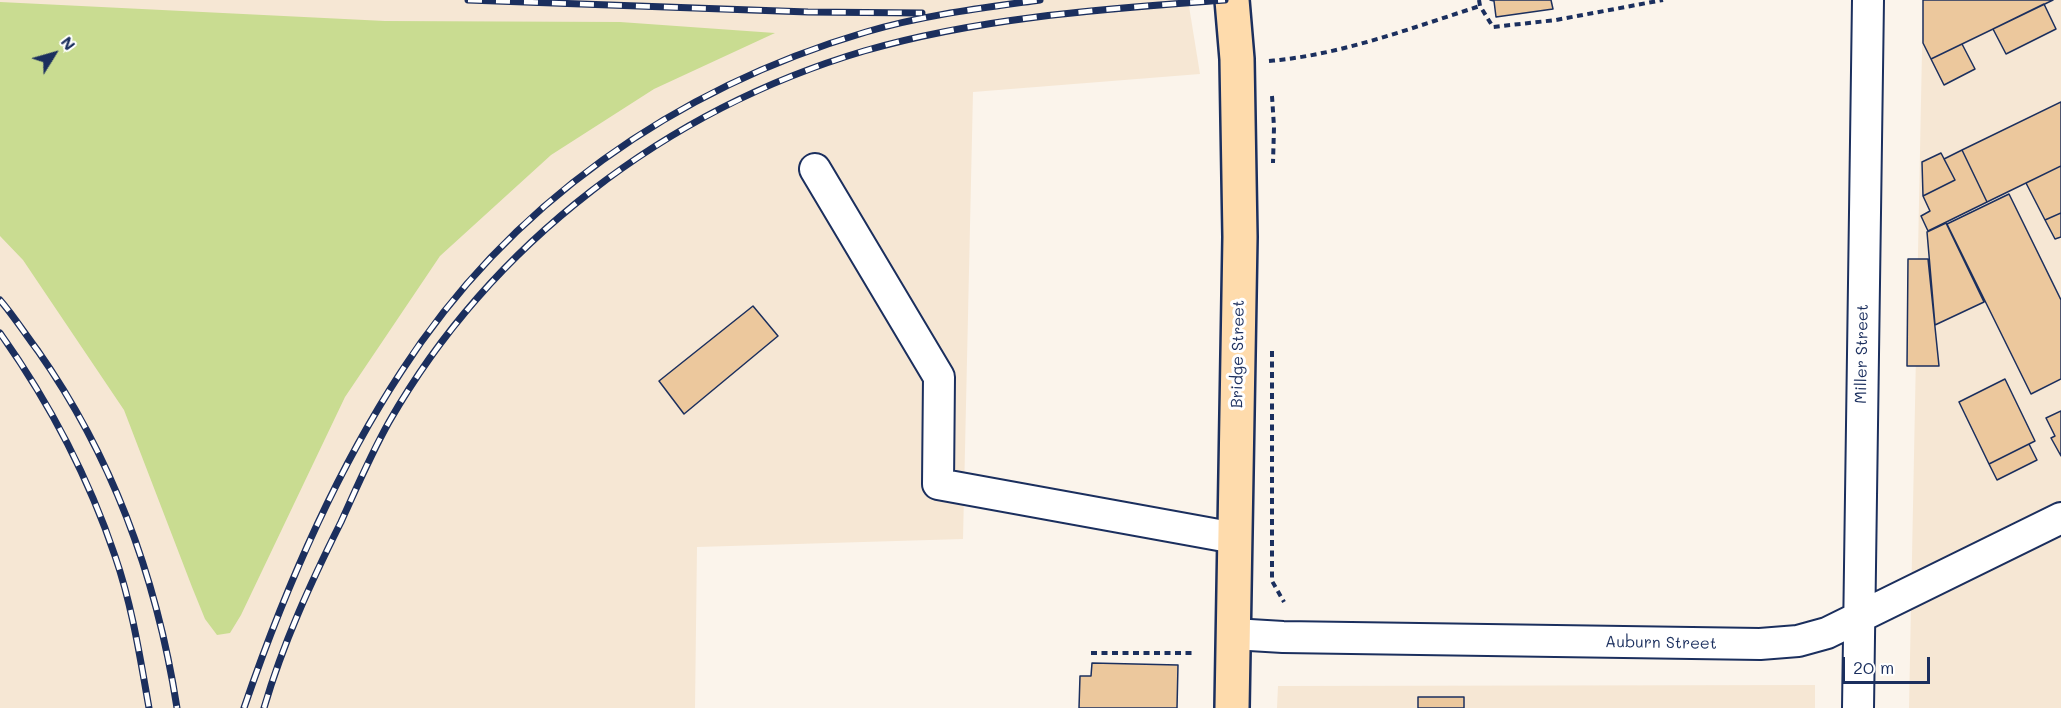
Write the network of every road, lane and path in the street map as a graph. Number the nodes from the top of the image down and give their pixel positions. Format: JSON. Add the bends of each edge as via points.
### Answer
{"nodes":[{"id":1,"x":1232,"y":0,"type":"edge"},
{"id":2,"x":1479,"y":0,"type":"edge"},
{"id":3,"x":1663,"y":0,"type":"edge"},
{"id":4,"x":1868,"y":0,"type":"edge"},
{"id":5,"x":1480,"y":6,"type":"junction"},
{"id":6,"x":1253,"y":60,"type":"junction"},
{"id":7,"x":816,"y":169,"type":"dead end"},
{"id":8,"x":2061,"y":518,"type":"edge"},
{"id":9,"x":1235,"y":538,"type":"junction"},
{"id":10,"x":1858,"y":618,"type":"junction"},
{"id":11,"x":1233,"y":634,"type":"junction"},
{"id":12,"x":1091,"y":653,"type":"dead end"},
{"id":13,"x":1194,"y":653,"type":"dead end"},
{"id":14,"x":1232,"y":708,"type":"edge"},
{"id":15,"x":1857,"y":708,"type":"edge"}],
"edges":[{"from":1,"to":6,"type":"main road","name":"Bridge Street"},
{"from":2,"to":5,"type":"path"},
{"from":3,"to":5,"type":"path","via":[[1493,27]]},
{"from":4,"to":10,"type":"street","name":"Miller Street"},
{"from":5,"to":6,"type":"path","via":[[1298,59]]},
{"from":6,"to":9,"type":"main road","name":"Bridge Street","via":[[1240,237]]},
{"from":7,"to":9,"type":"street","via":[[939,377],[938,484]]},
{"from":8,"to":10,"type":"street","name":"Auburn Street"},
{"from":9,"to":11,"type":"main road","name":"Bridge Street"},
{"from":10,"to":11,"type":"street","name":"Auburn Street","via":[[1798,641],[1760,644]]},
{"from":10,"to":15,"type":"street","name":"Miller Street"},
{"from":11,"to":14,"type":"main road","name":"Bridge Street"},
{"from":12,"to":13,"type":"path"}]}
